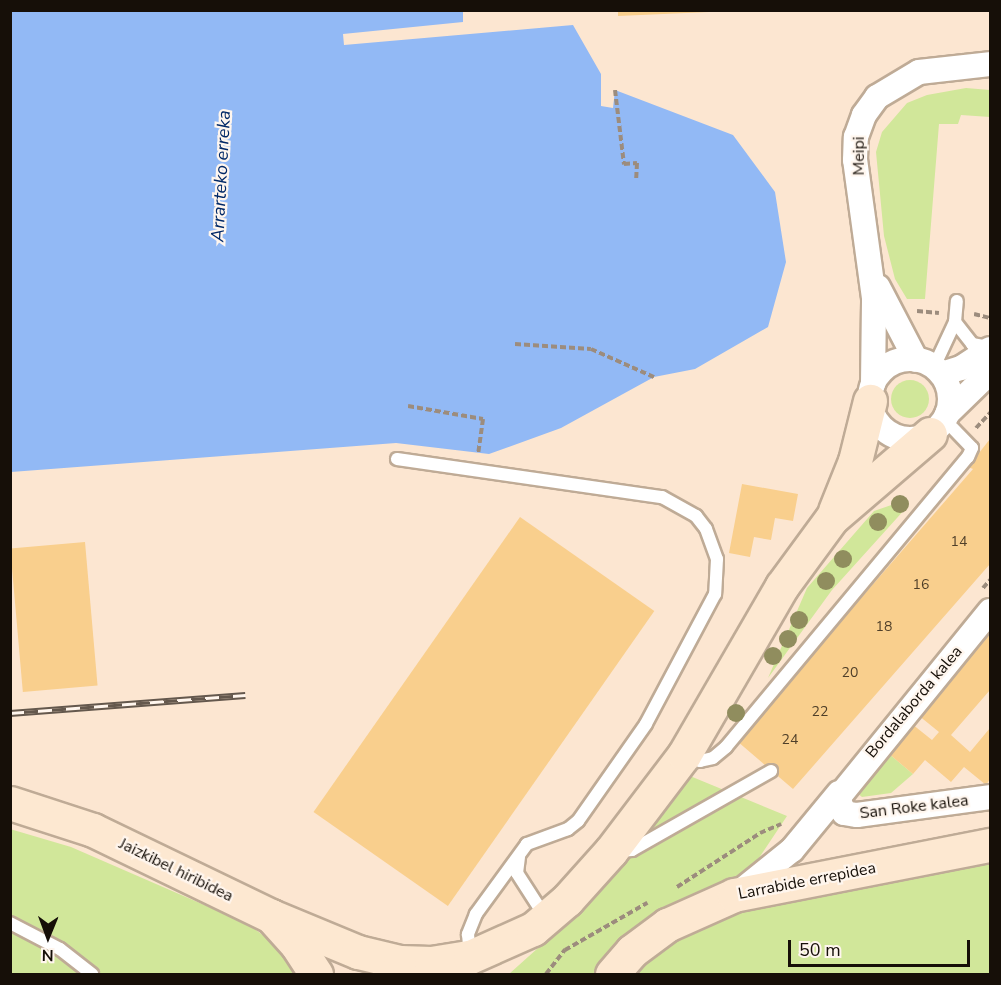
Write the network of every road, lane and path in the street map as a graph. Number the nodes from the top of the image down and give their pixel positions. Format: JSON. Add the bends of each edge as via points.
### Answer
{"nodes":[{"id":1,"x":990,"y":64,"type":"edge"},
{"id":2,"x":615,"y":90,"type":"dead end"},
{"id":3,"x":636,"y":182,"type":"dead end"},
{"id":4,"x":871,"y":269,"type":"junction"},
{"id":5,"x":957,"y":301,"type":"dead end"},
{"id":6,"x":955,"y":322,"type":"junction"},
{"id":7,"x":515,"y":345,"type":"dead end"},
{"id":8,"x":990,"y":348,"type":"edge"},
{"id":9,"x":931,"y":367,"type":"junction"},
{"id":10,"x":990,"y":372,"type":"edge"},
{"id":11,"x":654,"y":377,"type":"dead end"},
{"id":12,"x":872,"y":392,"type":"junction"},
{"id":13,"x":408,"y":406,"type":"dead end"},
{"id":14,"x":943,"y":426,"type":"junction"},
{"id":15,"x":478,"y":453,"type":"dead end"},
{"id":16,"x":397,"y":459,"type":"dead end"},
{"id":17,"x":832,"y":518,"type":"junction"},
{"id":18,"x":990,"y":611,"type":"edge"},
{"id":19,"x":684,"y":755,"type":"junction"},
{"id":20,"x":771,"y":771,"type":"dead end"},
{"id":21,"x":990,"y":797,"type":"edge"},
{"id":22,"x":840,"y":801,"type":"junction"},
{"id":23,"x":10,"y":803,"type":"edge"},
{"id":24,"x":790,"y":819,"type":"dead end"},
{"id":25,"x":990,"y":845,"type":"edge"},
{"id":26,"x":611,"y":851,"type":"junction"},
{"id":27,"x":520,"y":854,"type":"junction"},
{"id":28,"x":667,"y":893,"type":"dead end"},
{"id":29,"x":734,"y":895,"type":"junction"},
{"id":30,"x":651,"y":900,"type":"dead end"},
{"id":31,"x":271,"y":916,"type":"junction"},
{"id":32,"x":547,"y":919,"type":"junction"},
{"id":33,"x":10,"y":922,"type":"edge"},
{"id":34,"x":470,"y":957,"type":"junction"},
{"id":35,"x":361,"y":960,"type":"edge"},
{"id":36,"x":92,"y":975,"type":"edge"},
{"id":37,"x":315,"y":975,"type":"edge"},
{"id":38,"x":333,"y":975,"type":"edge"},
{"id":39,"x":546,"y":975,"type":"edge"},
{"id":40,"x":612,"y":975,"type":"edge"}],
"edges":[{"from":1,"to":4,"type":"street","name":"Meipi","via":[[919,72],[884,92],[864,115],[856,137],[855,160]]},
{"from":2,"to":3,"type":"path","via":[[624,164],[637,163]]},
{"from":4,"to":9,"type":"street","name":"Meipi","via":[[891,316]]},
{"from":4,"to":12,"type":"street","name":"Meipi"},
{"from":5,"to":6,"type":"lane"},
{"from":6,"to":8,"type":"lane","via":[[972,344]]},
{"from":6,"to":9,"type":"lane"},
{"from":7,"to":11,"type":"path","via":[[591,350]]},
{"from":8,"to":9,"type":"street","via":[[955,371]]},
{"from":9,"to":12,"type":"street","via":[[890,364]]},
{"from":9,"to":14,"type":"street","via":[[950,393]]},
{"from":10,"to":14,"type":"street"},
{"from":12,"to":14,"type":"street","via":[[880,425],[891,433],[917,438]]},
{"from":12,"to":17,"type":"street","via":[[855,460]]},
{"from":13,"to":15,"type":"path","via":[[483,419]]},
{"from":14,"to":17,"type":"street"},
{"from":14,"to":19,"type":"lane","via":[[972,448],[968,457],[726,747],[713,758],[700,761]]},
{"from":16,"to":27,"type":"lane","via":[[662,497],[696,516],[713,545],[718,572],[715,594],[646,724],[578,821],[568,829],[533,840]]},
{"from":17,"to":19,"type":"street","via":[[782,586]]},
{"from":18,"to":22,"type":"street","name":"Bordalaborda kalea"},
{"from":19,"to":26,"type":"street"},
{"from":20,"to":26,"type":"lane","via":[[632,850]]},
{"from":21,"to":22,"type":"street","name":"San Roke kalea","via":[[857,815]]},
{"from":22,"to":29,"type":"street","name":"Bordalaborda kalea","via":[[777,864]]},
{"from":23,"to":31,"type":"street","name":"Jaizkibel hiribidea","via":[[93,830]]},
{"from":24,"to":28,"type":"path","via":[[760,833]]},
{"from":25,"to":29,"type":"street","name":"Larrabide errepidea"},
{"from":26,"to":32,"type":"street"},
{"from":27,"to":32,"type":"lane","via":[[517,873]]},
{"from":27,"to":34,"type":"lane","via":[[476,914],[468,934]]},
{"from":29,"to":40,"type":"street","name":"Larrabide errepidea","via":[[667,925],[632,951]]},
{"from":30,"to":39,"type":"path","via":[[565,950]]},
{"from":31,"to":35,"type":"street"},
{"from":31,"to":37,"type":"street","name":"Jaizkibel hiribidea","via":[[297,945]]},
{"from":32,"to":34,"type":"street","via":[[513,941]]},
{"from":33,"to":36,"type":"lane","via":[[60,949]]},
{"from":34,"to":35,"type":"street","via":[[431,963]]},
{"from":35,"to":38,"type":"street","via":[[342,954]]}]}
